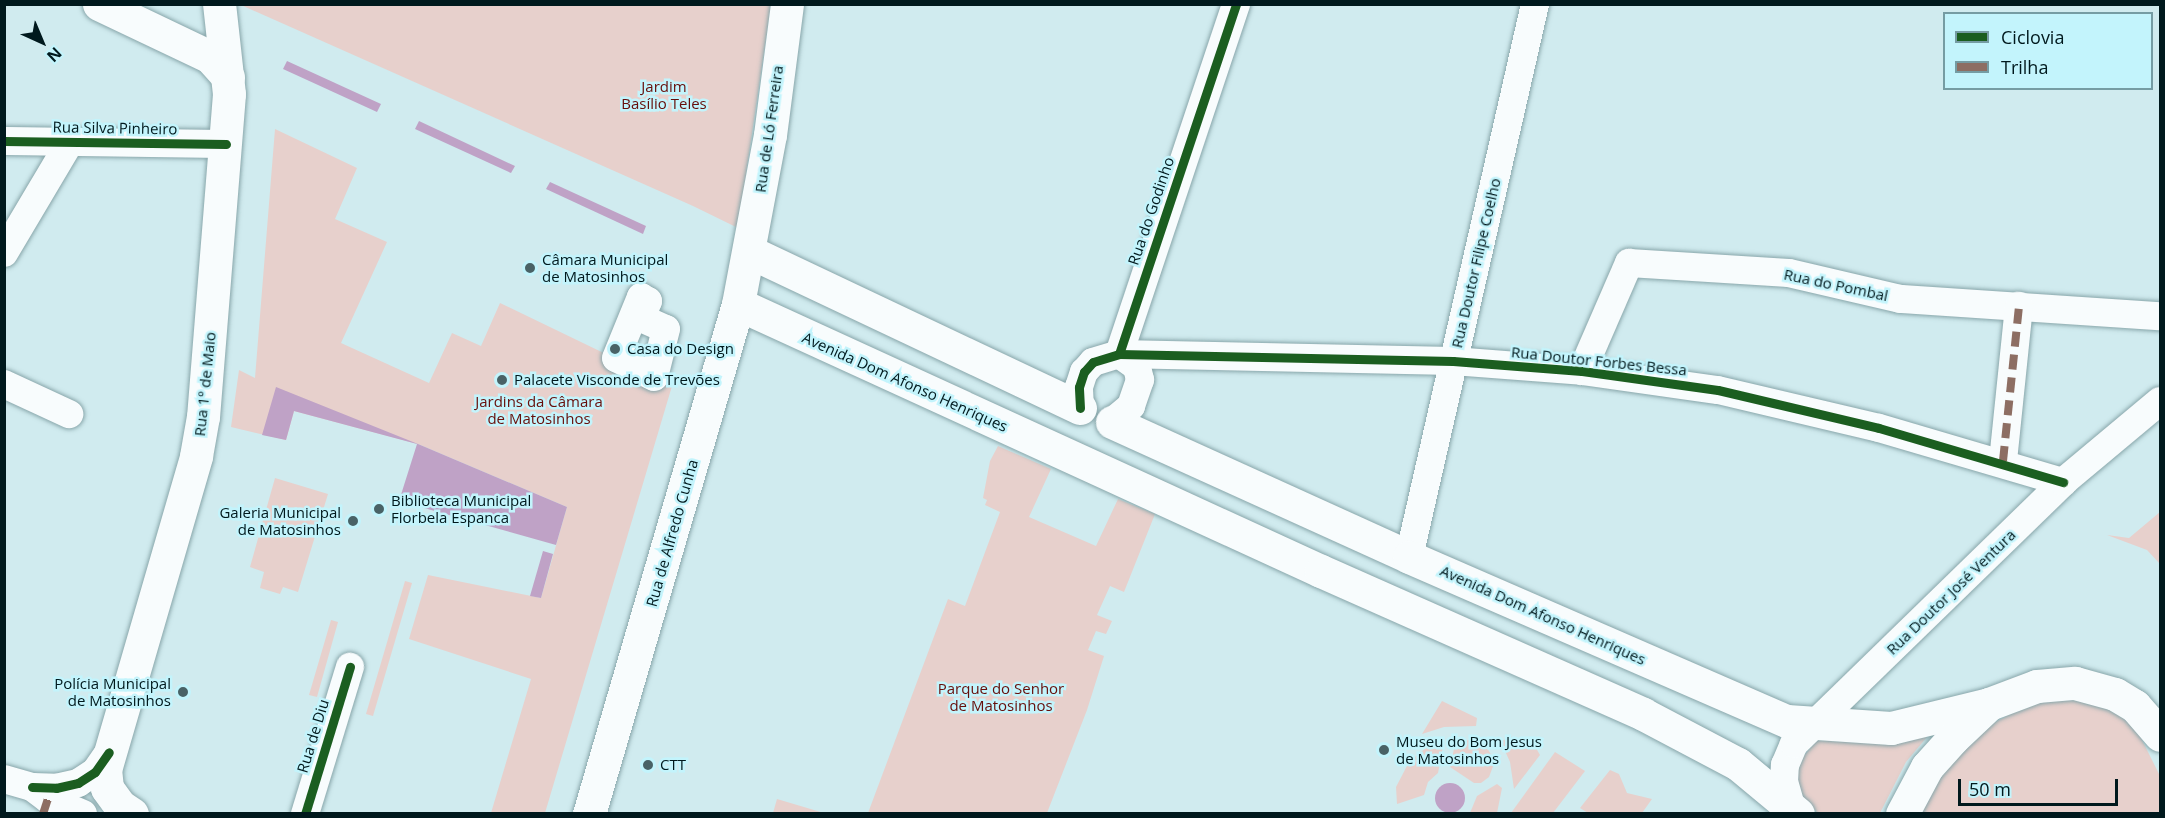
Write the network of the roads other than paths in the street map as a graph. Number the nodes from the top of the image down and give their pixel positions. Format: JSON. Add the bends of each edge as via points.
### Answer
{"nodes":[{"id":1,"x":99,"y":4,"type":"edge"},
{"id":2,"x":787,"y":4,"type":"edge"},
{"id":3,"x":1236,"y":4,"type":"edge"},
{"id":4,"x":1535,"y":4,"type":"edge"},
{"id":5,"x":216,"y":7,"type":"edge"},
{"id":6,"x":228,"y":77,"type":"junction"},
{"id":7,"x":4,"y":141,"type":"edge"},
{"id":8,"x":70,"y":142,"type":"junction"},
{"id":9,"x":226,"y":144,"type":"junction"},
{"id":10,"x":750,"y":252,"type":"junction"},
{"id":11,"x":4,"y":253,"type":"edge"},
{"id":12,"x":738,"y":304,"type":"junction"},
{"id":13,"x":2019,"y":306,"type":"junction"},
{"id":14,"x":2160,"y":316,"type":"edge"},
{"id":15,"x":1119,"y":354,"type":"junction"},
{"id":16,"x":1453,"y":361,"type":"junction"},
{"id":17,"x":1582,"y":371,"type":"junction"},
{"id":18,"x":4,"y":384,"type":"edge"},
{"id":19,"x":2160,"y":401,"type":"edge"},
{"id":20,"x":1080,"y":408,"type":"junction"},
{"id":21,"x":69,"y":414,"type":"dead end"},
{"id":22,"x":1112,"y":422,"type":"junction"},
{"id":23,"x":1079,"y":460,"type":"junction"},
{"id":24,"x":2003,"y":461,"type":"junction"},
{"id":25,"x":2063,"y":482,"type":"junction"},
{"id":26,"x":1409,"y":557,"type":"junction"},
{"id":27,"x":1390,"y":599,"type":"junction"},
{"id":28,"x":350,"y":667,"type":"dead end"},
{"id":29,"x":1989,"y":704,"type":"junction"},
{"id":30,"x":1812,"y":725,"type":"junction"},
{"id":31,"x":2160,"y":735,"type":"edge"},
{"id":32,"x":109,"y":752,"type":"junction"},
{"id":33,"x":4,"y":779,"type":"edge"},
{"id":34,"x":41,"y":800,"type":"edge"},
{"id":35,"x":1794,"y":810,"type":"edge"},
{"id":36,"x":83,"y":813,"type":"edge"},
{"id":37,"x":132,"y":813,"type":"edge"},
{"id":38,"x":305,"y":813,"type":"edge"},
{"id":39,"x":589,"y":813,"type":"edge"},
{"id":40,"x":1902,"y":813,"type":"edge"}],
"edges":[{"from":1,"to":6,"type":"main road","via":[[210,57]]},
{"from":2,"to":10,"type":"main road","name":"Rua de Ló Ferreira"},
{"from":3,"to":15,"type":"street","name":"Rua do Godinho"},
{"from":4,"to":16,"type":"street","name":"Rua Doutor Filipe Coelho"},
{"from":5,"to":6,"type":"main road","name":"Rua 1º de Maio"},
{"from":6,"to":9,"type":"main road","name":"Rua 1º de Maio"},
{"from":7,"to":8,"type":"street","name":"Rua Silva Pinheiro"},
{"from":8,"to":9,"type":"street","name":"Rua Silva Pinheiro"},
{"from":8,"to":11,"type":"street"},
{"from":9,"to":32,"type":"main road","name":"Rua 1º de Maio","via":[[203,417],[196,456]]},
{"from":10,"to":12,"type":"main road","name":"Rua de Alfredo Cunha"},
{"from":10,"to":20,"type":"main road","name":"Avenida Dom Afonso Henriques"},
{"from":12,"to":23,"type":"main road","name":"Avenida Dom Afonso Henriques"},
{"from":12,"to":39,"type":"main road","name":"Rua de Alfredo Cunha"},
{"from":13,"to":14,"type":"street","name":"Rua do Pombal"},
{"from":13,"to":17,"type":"street","name":"Rua do Pombal","via":[[1901,298],[1789,273],[1629,263]]},
{"from":13,"to":24,"type":"street"},
{"from":15,"to":16,"type":"street","name":"Rua Doutor Forbes Bessa"},
{"from":15,"to":20,"type":"street","via":[[1093,362],[1084,372],[1079,387]]},
{"from":15,"to":22,"type":"street","via":[[1137,367],[1140,380],[1131,406]]},
{"from":16,"to":17,"type":"street","name":"Rua Doutor Forbes Bessa"},
{"from":16,"to":26,"type":"street","name":"Rua Doutor Filipe Coelho"},
{"from":17,"to":24,"type":"street","name":"Rua Doutor Forbes Bessa","via":[[1718,390]]},
{"from":18,"to":21,"type":"street"},
{"from":19,"to":25,"type":"street","name":"Rua Doutor José Ventura"},
{"from":20,"to":22,"type":"main road","name":"Avenida Dom Afonso Henriques","via":[[1095,408]]},
{"from":20,"to":23,"type":"main road","via":[[1061,426],[1062,444]]},
{"from":22,"to":23,"type":"main road","via":[[1114,438],[1108,453]]},
{"from":22,"to":26,"type":"main road","name":"Avenida Dom Afonso Henriques"},
{"from":23,"to":27,"type":"main road","name":"Avenida Dom Afonso Henriques"},
{"from":24,"to":25,"type":"street","name":"Rua Doutor Forbes Bessa"},
{"from":25,"to":30,"type":"street","name":"Rua Doutor José Ventura"},
{"from":26,"to":27,"type":"main road"},
{"from":26,"to":30,"type":"main road","name":"Avenida Dom Afonso Henriques","via":[[1763,713]]},
{"from":27,"to":35,"type":"main road","name":"Avenida Dom Afonso Henriques","via":[[1705,745],[1753,775]]},
{"from":28,"to":38,"type":"street","name":"Rua de Diu"},
{"from":29,"to":30,"type":"main road","name":"Avenida Dom Afonso Henriques","via":[[1891,728]]},
{"from":29,"to":31,"type":"main road","name":"Avenida Dom Afonso Henriques","via":[[2037,686],[2061,682],[2090,686],[2135,706]]},
{"from":29,"to":40,"type":"main road","via":[[1939,752]]},
{"from":30,"to":35,"type":"street","name":"Rua Doutor José Ventura","via":[[1794,744],[1785,765],[1785,794]]},
{"from":32,"to":34,"type":"street","name":"Rua 1º de Maio","via":[[95,772],[78,783],[56,788]]},
{"from":32,"to":37,"type":"main road","name":"Rua 1º de Maio","via":[[107,788],[120,806]]},
{"from":33,"to":34,"type":"street"},
{"from":34,"to":36,"type":"street"}]}
